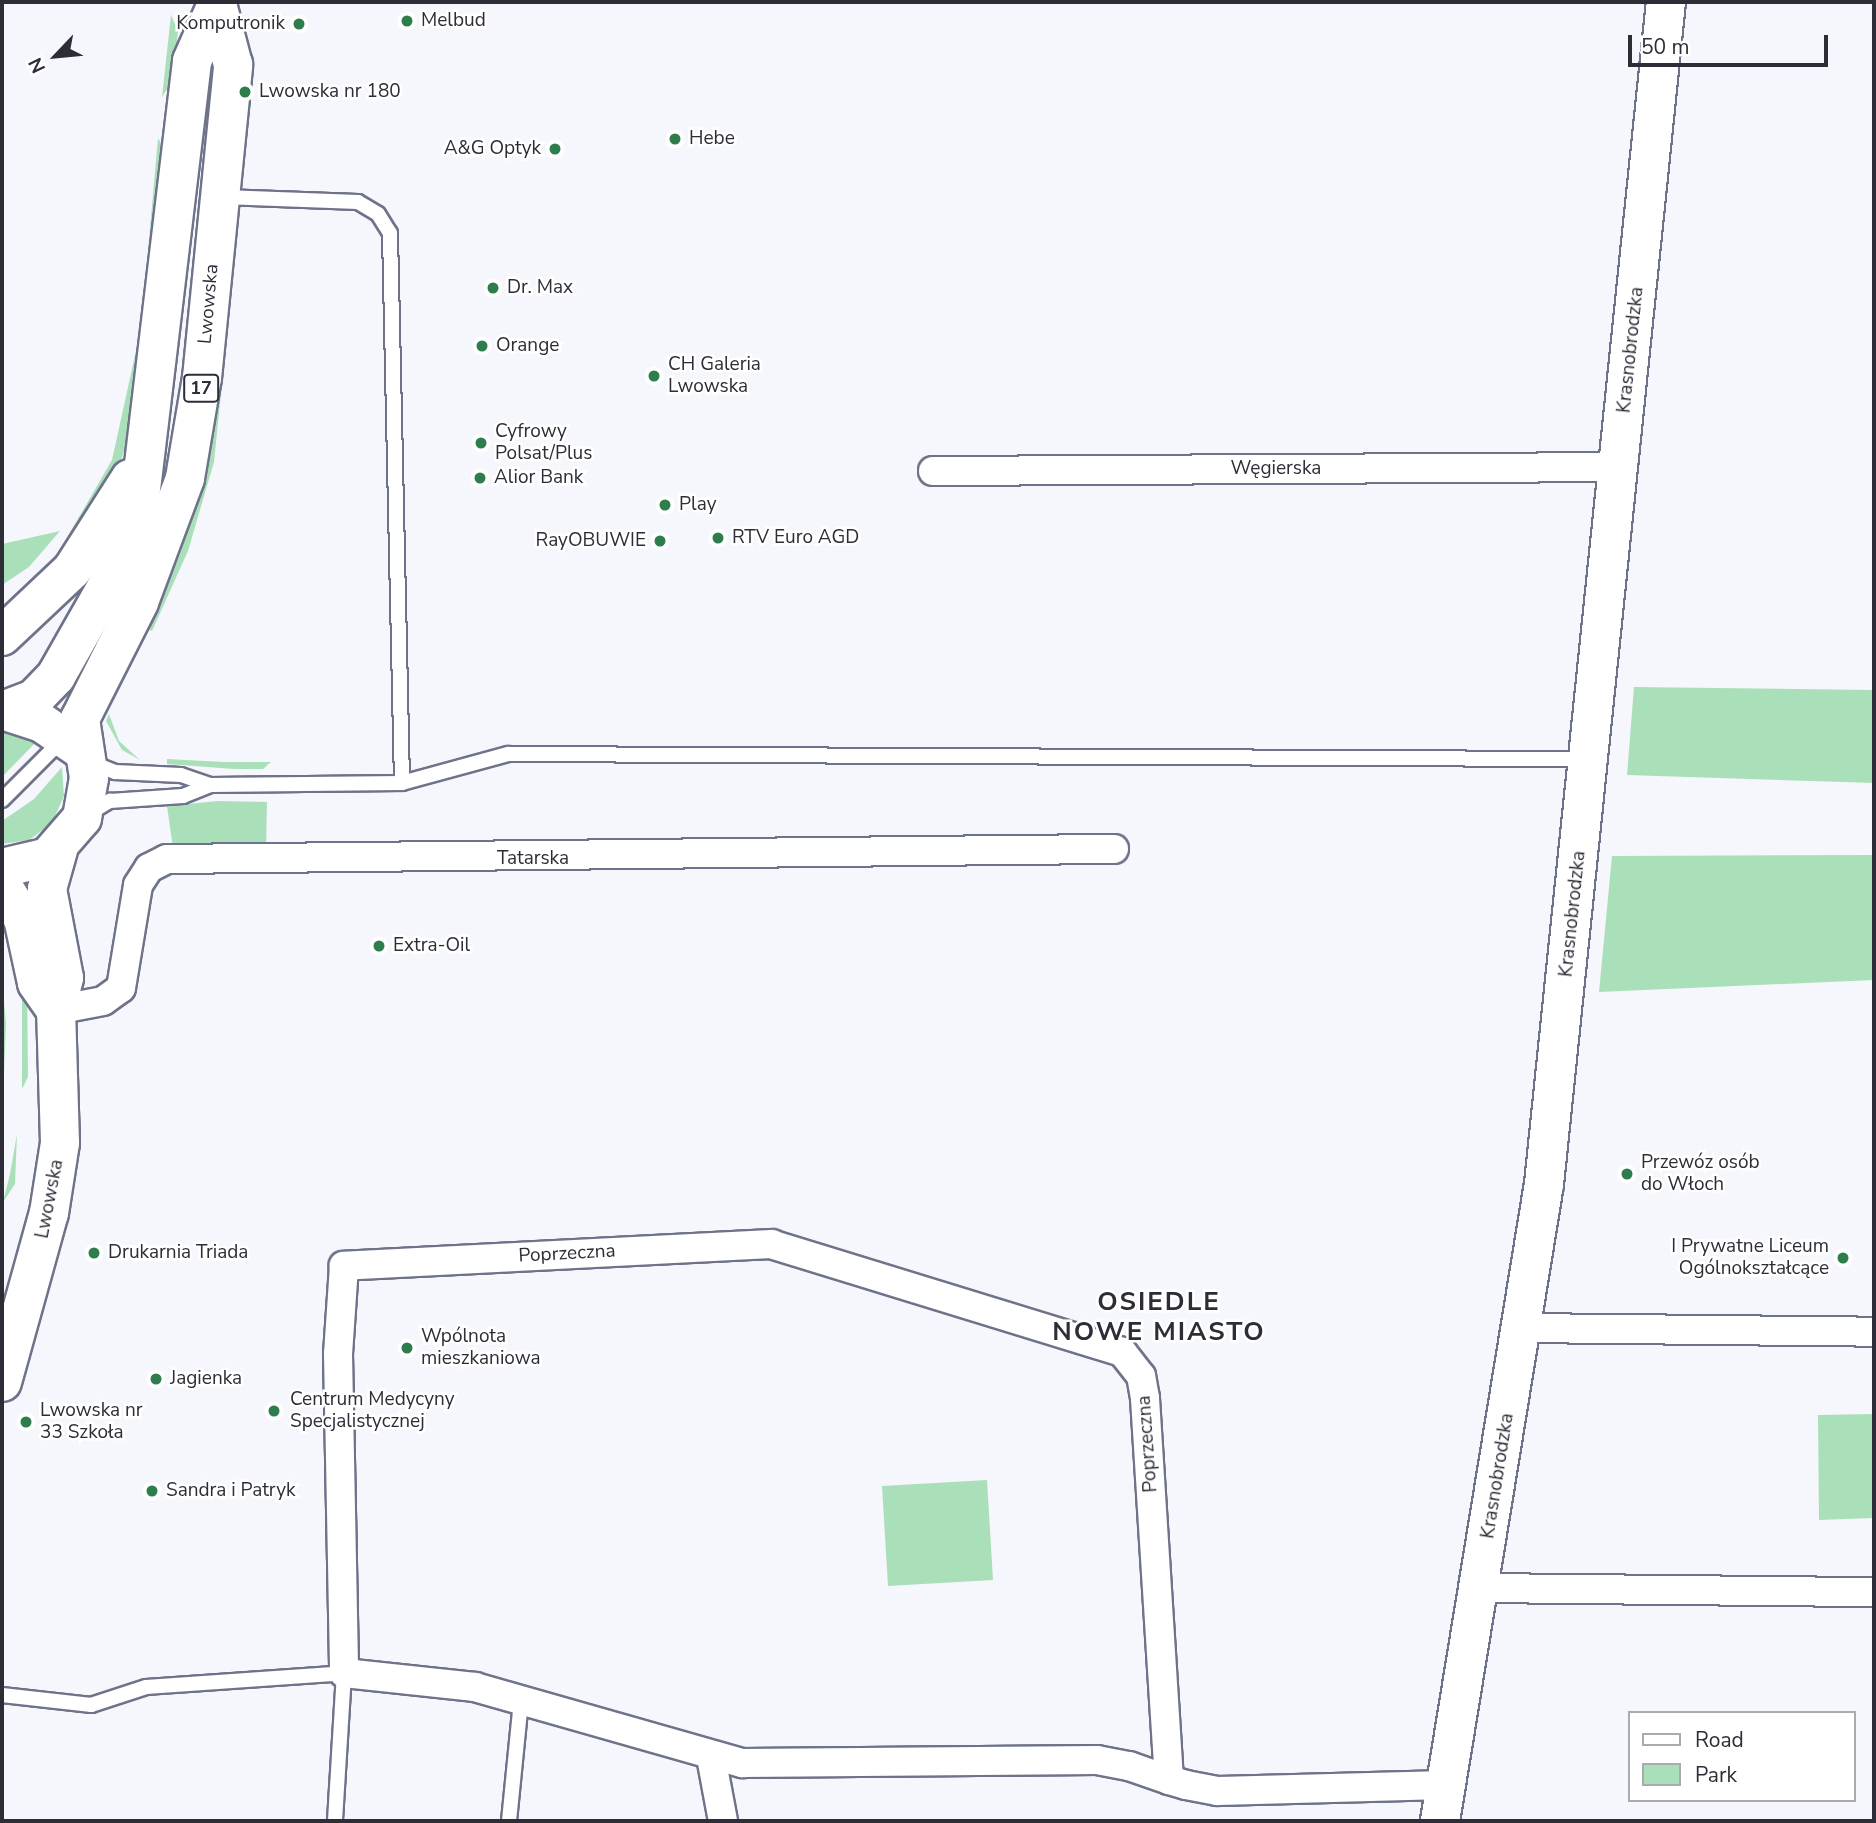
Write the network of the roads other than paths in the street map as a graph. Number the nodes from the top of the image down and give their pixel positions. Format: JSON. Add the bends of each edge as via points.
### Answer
{"nodes":[{"id":1,"x":1666,"y":2,"type":"edge"},
{"id":2,"x":217,"y":3,"type":"edge"},
{"id":3,"x":219,"y":197,"type":"junction"},
{"id":4,"x":144,"y":457,"type":"junction"},
{"id":5,"x":1619,"y":467,"type":"junction"},
{"id":6,"x":933,"y":471,"type":"dead end"},
{"id":7,"x":2,"y":636,"type":"edge"},
{"id":8,"x":3,"y":710,"type":"edge"},
{"id":9,"x":78,"y":741,"type":"junction"},
{"id":10,"x":1590,"y":759,"type":"junction"},
{"id":11,"x":402,"y":783,"type":"junction"},
{"id":12,"x":210,"y":785,"type":"junction"},
{"id":13,"x":2,"y":800,"type":"edge"},
{"id":14,"x":82,"y":818,"type":"junction"},
{"id":15,"x":1114,"y":849,"type":"dead end"},
{"id":16,"x":58,"y":850,"type":"junction"},
{"id":17,"x":2,"y":868,"type":"edge"},
{"id":18,"x":2,"y":885,"type":"edge"},
{"id":19,"x":56,"y":1010,"type":"junction"},
{"id":20,"x":1521,"y":1328,"type":"junction"},
{"id":21,"x":1874,"y":1332,"type":"edge"},
{"id":22,"x":2,"y":1382,"type":"edge"},
{"id":23,"x":1480,"y":1588,"type":"junction"},
{"id":24,"x":1874,"y":1592,"type":"edge"},
{"id":25,"x":344,"y":1673,"type":"junction"},
{"id":26,"x":2,"y":1695,"type":"edge"},
{"id":27,"x":521,"y":1700,"type":"junction"},
{"id":28,"x":711,"y":1757,"type":"junction"},
{"id":29,"x":1170,"y":1780,"type":"junction"},
{"id":30,"x":1443,"y":1803,"type":"edge"},
{"id":31,"x":335,"y":1821,"type":"edge"},
{"id":32,"x":509,"y":1821,"type":"edge"},
{"id":33,"x":723,"y":1821,"type":"edge"}],
"edges":[{"from":1,"to":5,"type":"main road","name":"Krasnobrodzka"},
{"from":2,"to":3,"type":"main road","name":"Lwowska","number":"17","via":[[233,65]]},
{"from":2,"to":4,"type":"main road","name":"Lwowska","number":"17","via":[[192,61],[158,393]]},
{"from":3,"to":9,"type":"main road","name":"Lwowska","number":"17","via":[[202,378],[185,478],[139,602]]},
{"from":3,"to":11,"type":"lane","via":[[358,202],[378,214],[390,233]]},
{"from":4,"to":7,"type":"main road","via":[[72,570]]},
{"from":4,"to":8,"type":"main road","name":"Lwowska","number":"17","via":[[139,506],[92,614],[46,689]]},
{"from":5,"to":6,"type":"street","name":"Węgierska"},
{"from":5,"to":10,"type":"main road","name":"Krasnobrodzka"},
{"from":8,"to":9,"type":"main road","number":"17"},
{"from":9,"to":12,"type":"lane","via":[[103,769],[173,773]]},
{"from":9,"to":13,"type":"lane"},
{"from":9,"to":14,"type":"main road","via":[[89,788]]},
{"from":10,"to":11,"type":"lane","via":[[508,754]]},
{"from":10,"to":20,"type":"main road","name":"Krasnobrodzka","via":[[1544,1184]]},
{"from":11,"to":12,"type":"lane"},
{"from":12,"to":14,"type":"lane","via":[[183,796],[110,802]]},
{"from":14,"to":16,"type":"main road"},
{"from":15,"to":19,"type":"street","name":"Tatarska","via":[[167,859],[149,868],[138,885],[121,988],[103,1001]]},
{"from":16,"to":17,"type":"main road","via":[[36,862]]},
{"from":16,"to":19,"type":"main road","name":"Lwowska","via":[[47,888],[64,978]]},
{"from":18,"to":19,"type":"main road","name":"Lwowska","via":[[23,918],[37,983]]},
{"from":19,"to":22,"type":"main road","name":"Lwowska","via":[[62,1098],[54,1186]]},
{"from":20,"to":21,"type":"street"},
{"from":20,"to":23,"type":"main road","name":"Krasnobrodzka"},
{"from":23,"to":24,"type":"street"},
{"from":23,"to":30,"type":"main road","name":"Krasnobrodzka"},
{"from":25,"to":26,"type":"lane","via":[[146,1687],[91,1704]]},
{"from":25,"to":27,"type":"street","via":[[437,1679]]},
{"from":25,"to":29,"type":"street","name":"Poprzeczna","via":[[338,1354],[344,1266],[784,1245],[1113,1346],[1136,1367],[1145,1398]]},
{"from":25,"to":31,"type":"lane"},
{"from":27,"to":28,"type":"street"},
{"from":27,"to":32,"type":"lane"},
{"from":28,"to":29,"type":"street","via":[[767,1765],[1097,1760]]},
{"from":28,"to":33,"type":"street"},
{"from":29,"to":30,"type":"street","via":[[1232,1792]]}]}
